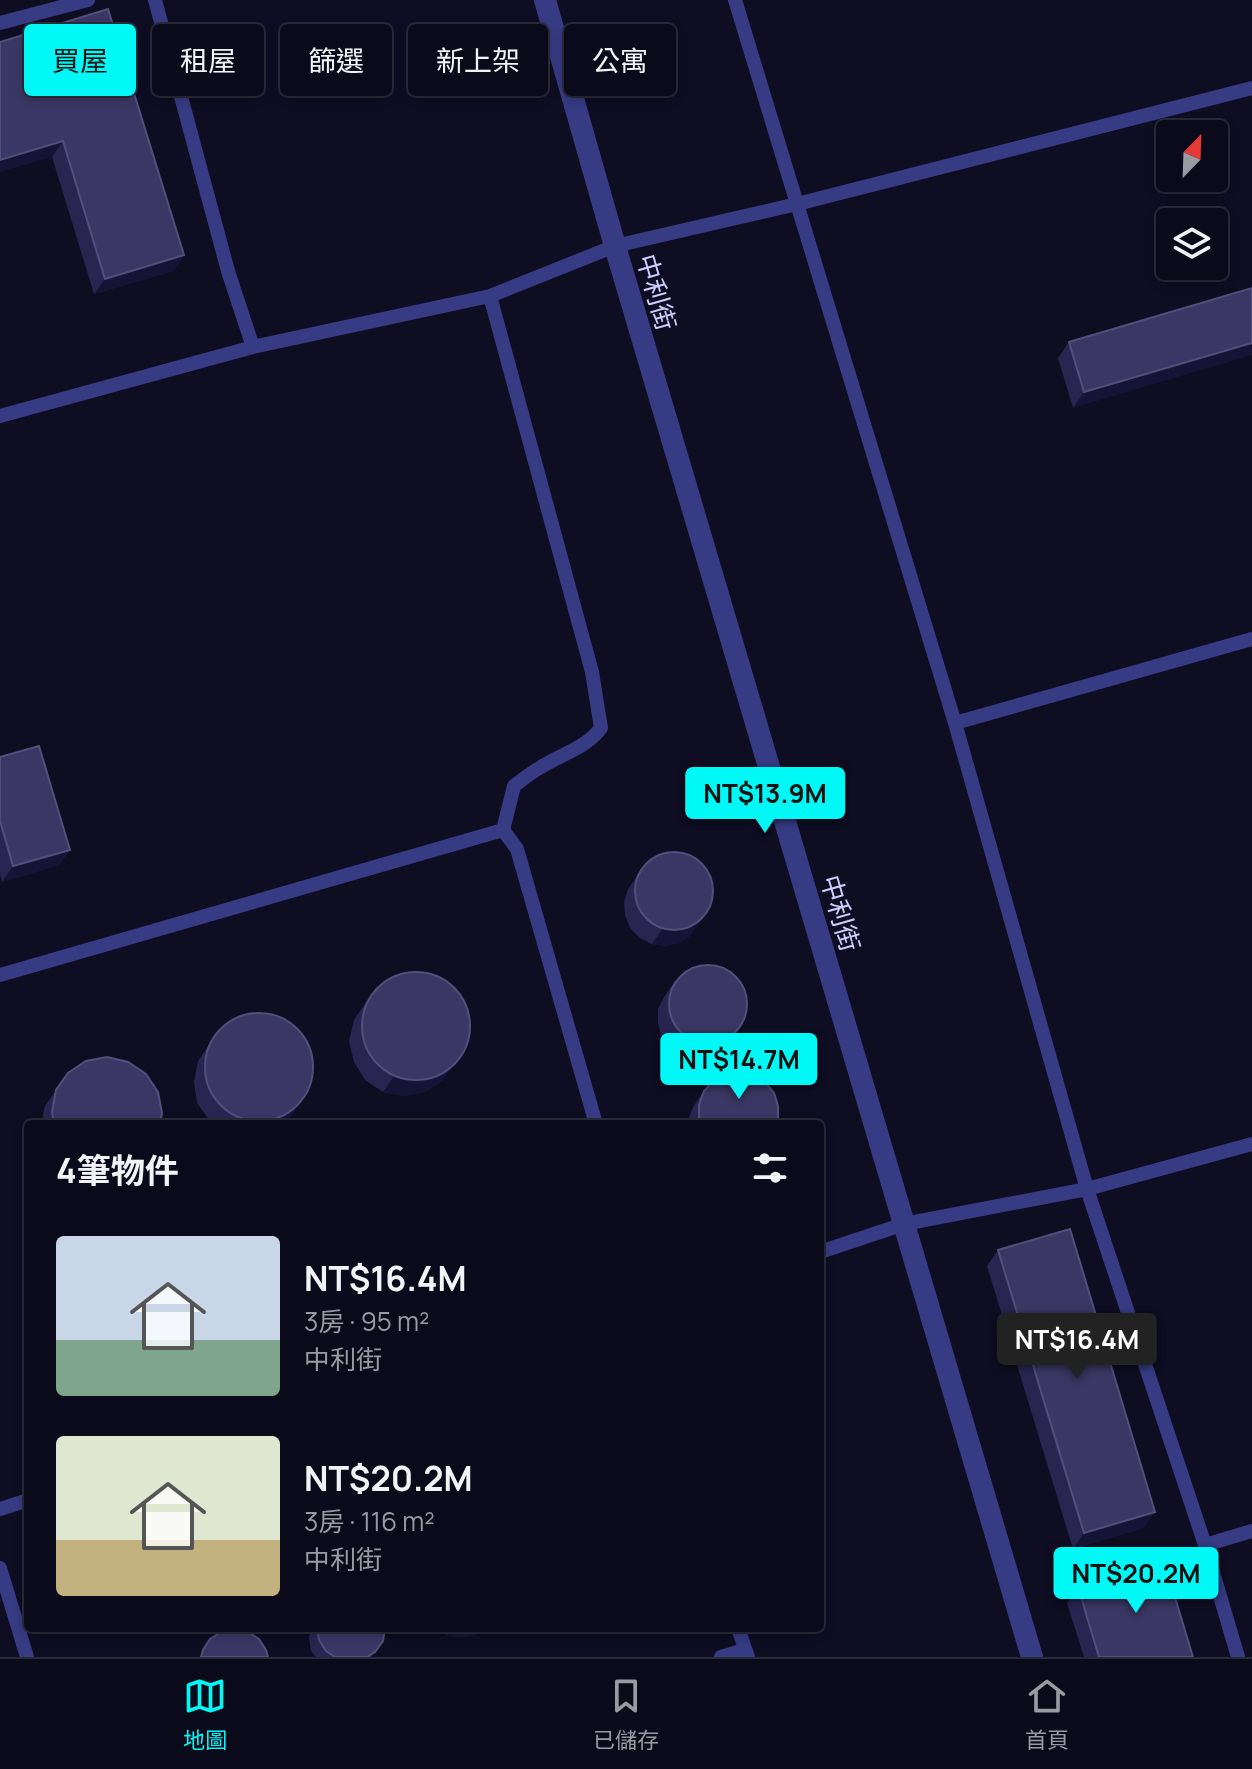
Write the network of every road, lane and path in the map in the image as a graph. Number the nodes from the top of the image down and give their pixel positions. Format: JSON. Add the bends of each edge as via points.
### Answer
{"nodes":[{"id":1,"x":88,"y":0,"type":"edge"},
{"id":2,"x":155,"y":0,"type":"edge"},
{"id":3,"x":545,"y":0,"type":"edge"},
{"id":4,"x":735,"y":0,"type":"edge"},
{"id":5,"x":0,"y":23,"type":"edge"},
{"id":6,"x":1252,"y":88,"type":"edge"},
{"id":7,"x":797,"y":204,"type":"junction"},
{"id":8,"x":615,"y":246,"type":"junction"},
{"id":9,"x":490,"y":296,"type":"junction"},
{"id":10,"x":253,"y":347,"type":"junction"},
{"id":11,"x":0,"y":416,"type":"edge"},
{"id":12,"x":1252,"y":639,"type":"edge"},
{"id":13,"x":955,"y":723,"type":"junction"},
{"id":14,"x":503,"y":830,"type":"junction"},
{"id":15,"x":0,"y":975,"type":"edge"},
{"id":16,"x":595,"y":1120,"type":"edge"},
{"id":17,"x":1252,"y":1144,"type":"edge"},
{"id":18,"x":1087,"y":1189,"type":"junction"},
{"id":19,"x":904,"y":1224,"type":"junction"},
{"id":20,"x":824,"y":1251,"type":"edge"},
{"id":21,"x":24,"y":1501,"type":"edge"},
{"id":22,"x":0,"y":1509,"type":"edge"},
{"id":23,"x":1252,"y":1531,"type":"edge"},
{"id":24,"x":1205,"y":1545,"type":"junction"},
{"id":25,"x":0,"y":1568,"type":"edge"},
{"id":26,"x":739,"y":1632,"type":"edge"},
{"id":27,"x":746,"y":1654,"type":"edge"},
{"id":28,"x":27,"y":1657,"type":"edge"},
{"id":29,"x":721,"y":1657,"type":"edge"},
{"id":30,"x":1032,"y":1657,"type":"edge"},
{"id":31,"x":1238,"y":1657,"type":"edge"}],
"edges":[{"from":1,"to":5,"type":"lane"},
{"from":2,"to":10,"type":"lane"},
{"from":3,"to":8,"type":"street","name":"中利街"},
{"from":4,"to":7,"type":"lane"},
{"from":6,"to":7,"type":"lane"},
{"from":7,"to":8,"type":"lane"},
{"from":7,"to":13,"type":"lane"},
{"from":8,"to":9,"type":"lane"},
{"from":8,"to":19,"type":"street","name":"中利街"},
{"from":9,"to":10,"type":"lane"},
{"from":9,"to":14,"type":"lane","via":[[592,672],[601,728],[514,786]]},
{"from":10,"to":11,"type":"lane"},
{"from":12,"to":13,"type":"lane"},
{"from":13,"to":18,"type":"lane"},
{"from":14,"to":15,"type":"lane"},
{"from":14,"to":16,"type":"lane","via":[[517,849]]},
{"from":17,"to":18,"type":"lane"},
{"from":18,"to":19,"type":"lane"},
{"from":18,"to":24,"type":"lane"},
{"from":19,"to":20,"type":"lane"},
{"from":19,"to":30,"type":"street","name":"中利街"},
{"from":21,"to":22,"type":"lane"},
{"from":23,"to":24,"type":"lane"},
{"from":24,"to":31,"type":"lane"},
{"from":25,"to":28,"type":"lane"},
{"from":26,"to":27,"type":"lane"},
{"from":27,"to":29,"type":"lane"}]}
